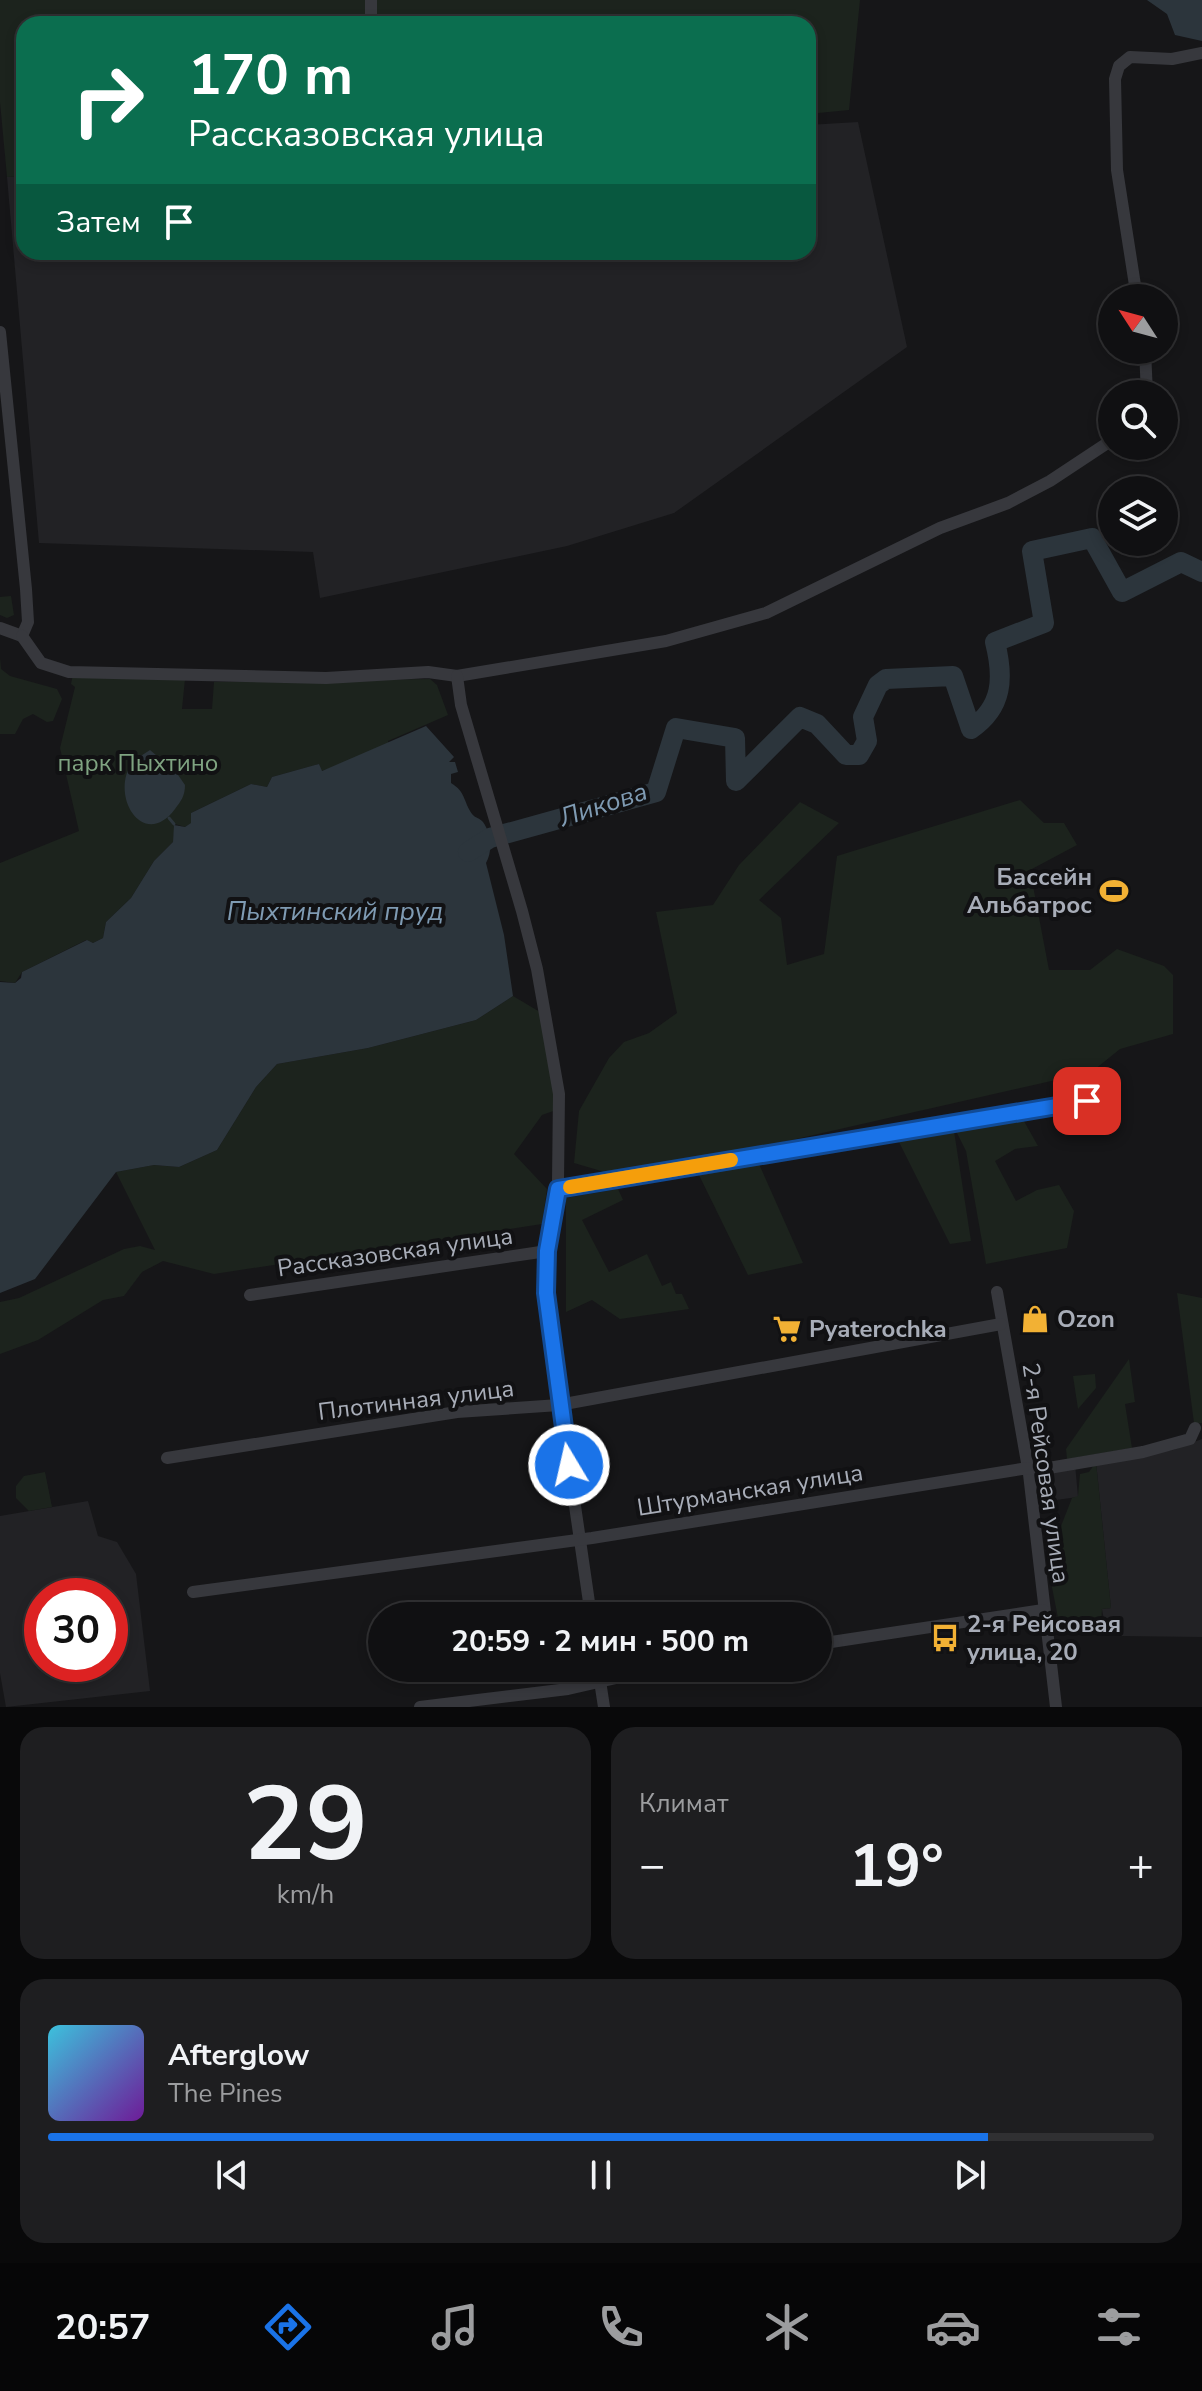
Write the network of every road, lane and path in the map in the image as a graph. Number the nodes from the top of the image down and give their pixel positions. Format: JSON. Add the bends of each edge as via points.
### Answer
{"nodes":[{"id":1,"x":1202,"y":53,"type":"edge"},
{"id":2,"x":1135,"y":284,"type":"edge"},
{"id":3,"x":0,"y":332,"type":"edge"},
{"id":4,"x":1098,"y":449,"type":"edge"},
{"id":5,"x":0,"y":628,"type":"edge"},
{"id":6,"x":22,"y":636,"type":"junction"},
{"id":7,"x":457,"y":676,"type":"junction"},
{"id":8,"x":1087,"y":1101,"type":"dead end"},
{"id":9,"x":558,"y":1189,"type":"junction"},
{"id":10,"x":547,"y":1251,"type":"junction"},
{"id":11,"x":997,"y":1292,"type":"dead end"},
{"id":12,"x":250,"y":1295,"type":"dead end"},
{"id":13,"x":1001,"y":1324,"type":"junction"},
{"id":14,"x":559,"y":1405,"type":"junction"},
{"id":15,"x":1195,"y":1428,"type":"dead end"},
{"id":16,"x":167,"y":1458,"type":"dead end"},
{"id":17,"x":1028,"y":1468,"type":"junction"},
{"id":18,"x":580,"y":1539,"type":"junction"},
{"id":19,"x":193,"y":1592,"type":"dead end"},
{"id":20,"x":589,"y":1602,"type":"edge"},
{"id":21,"x":1043,"y":1610,"type":"junction"},
{"id":22,"x":832,"y":1642,"type":"edge"},
{"id":23,"x":604,"y":1682,"type":"edge"},
{"id":24,"x":600,"y":1683,"type":"junction"},
{"id":25,"x":420,"y":1707,"type":"edge"},
{"id":26,"x":604,"y":1707,"type":"edge"},
{"id":27,"x":1056,"y":1707,"type":"edge"}],
"edges":[{"from":1,"to":2,"type":"street","via":[[1172,59],[1130,57],[1119,66],[1115,79],[1117,170]]},
{"from":3,"to":6,"type":"street","via":[[27,600],[28,622]]},
{"from":4,"to":7,"type":"street","via":[[1008,503],[940,528],[766,613],[666,641]]},
{"from":5,"to":6,"type":"street"},
{"from":6,"to":7,"type":"street","via":[[41,663],[69,672]]},
{"from":7,"to":9,"type":"street","via":[[537,969],[559,1094]]},
{"from":8,"to":9,"type":"street"},
{"from":9,"to":10,"type":"street"},
{"from":10,"to":12,"type":"street","name":"Рассказовская улица"},
{"from":10,"to":14,"type":"street","via":[[547,1313]]},
{"from":11,"to":13,"type":"street","name":"2-я Рейсовая улица"},
{"from":13,"to":14,"type":"street","name":"Плотинная улица"},
{"from":13,"to":17,"type":"street","name":"2-я Рейсовая улица"},
{"from":14,"to":16,"type":"street","name":"Плотинная улица","via":[[457,1412]]},
{"from":14,"to":18,"type":"street"},
{"from":15,"to":17,"type":"street","name":"Штурманская улица","via":[[1190,1439],[1143,1452]]},
{"from":17,"to":18,"type":"street","name":"Штурманская улица"},
{"from":17,"to":21,"type":"street","name":"2-я Рейсовая улица"},
{"from":18,"to":19,"type":"street","name":"Штурманская улица"},
{"from":18,"to":20,"type":"street"},
{"from":21,"to":22,"type":"street"},
{"from":21,"to":27,"type":"street","name":"2-я Рейсовая улица"},
{"from":23,"to":24,"type":"street"},
{"from":24,"to":25,"type":"street"},
{"from":24,"to":26,"type":"street"}]}
